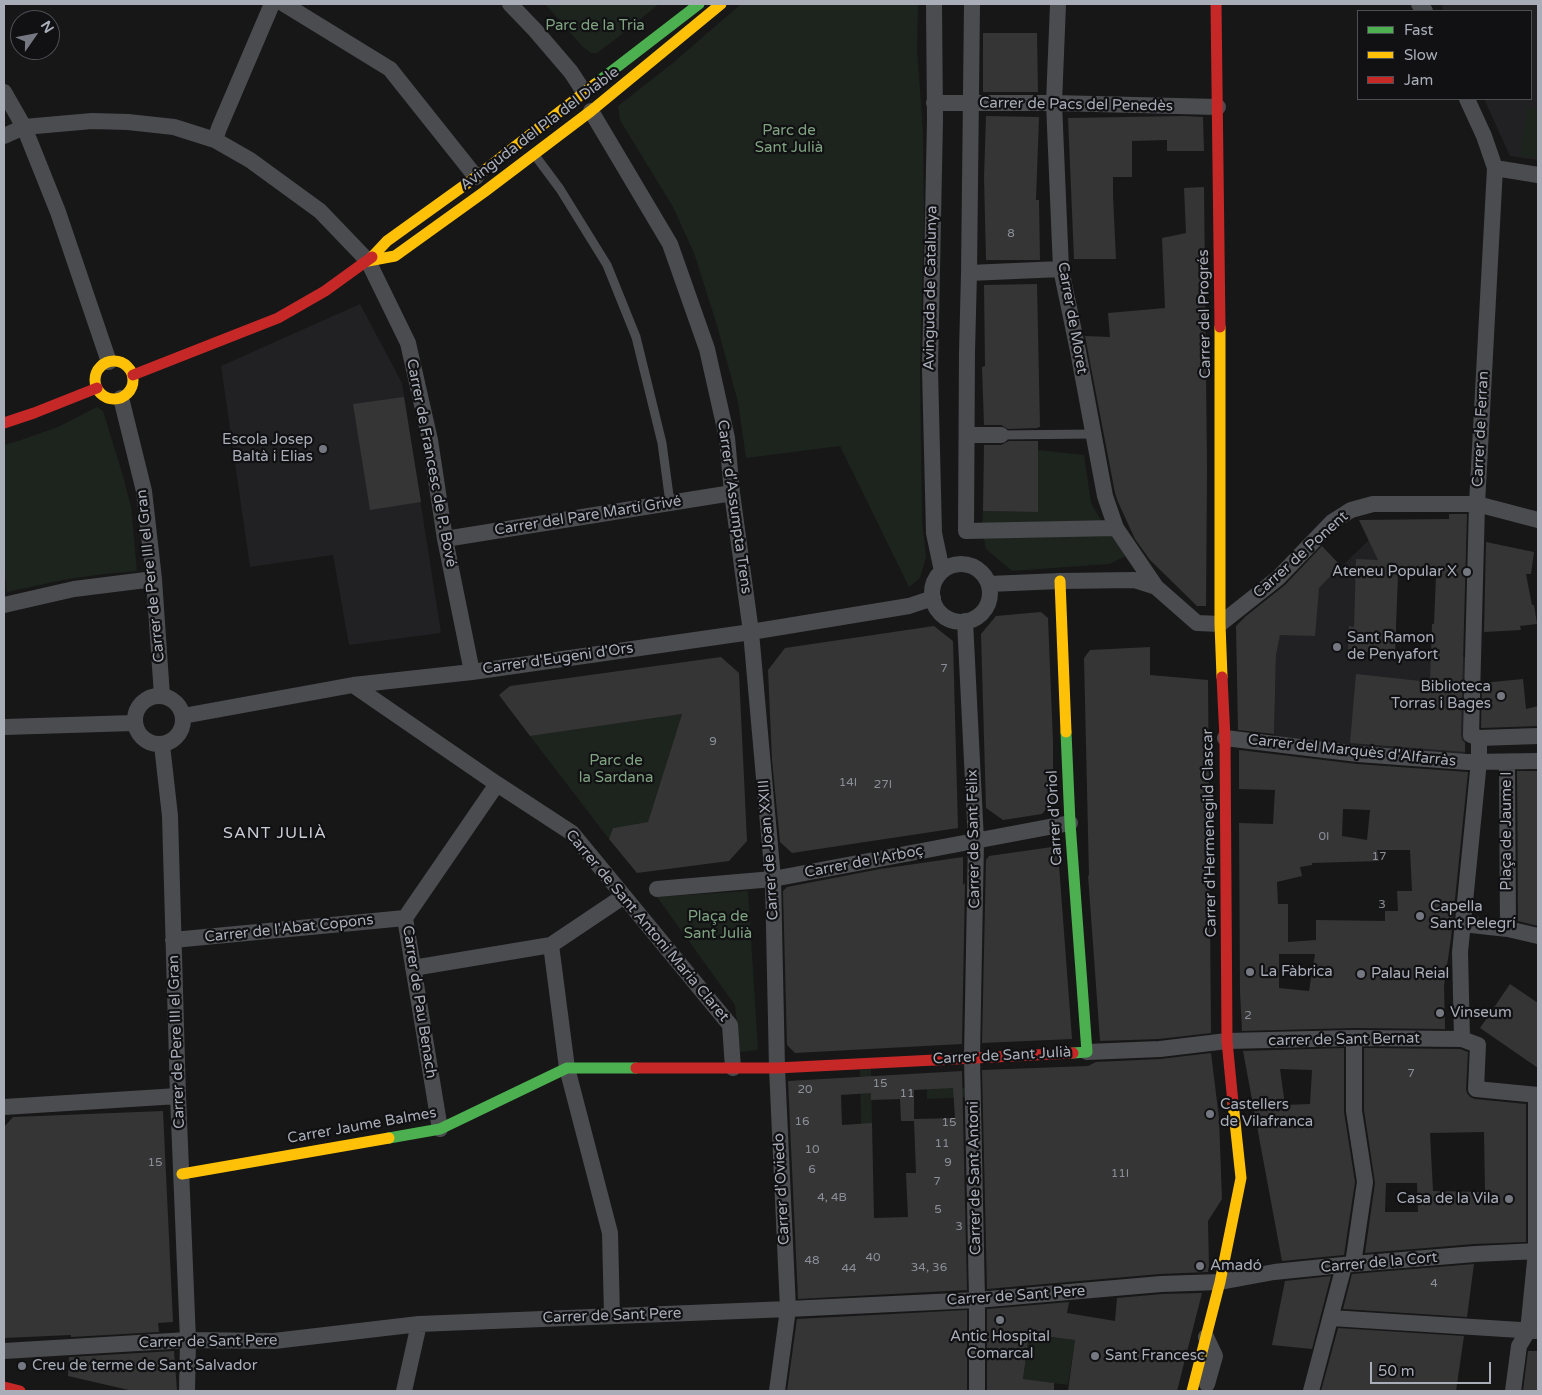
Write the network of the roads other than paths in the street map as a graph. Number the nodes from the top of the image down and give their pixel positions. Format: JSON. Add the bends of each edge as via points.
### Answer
{"nodes":[{"id":1,"x":272,"y":4,"type":"edge"},
{"id":2,"x":284,"y":4,"type":"edge"},
{"id":3,"x":510,"y":4,"type":"edge"},
{"id":4,"x":699,"y":4,"type":"edge"},
{"id":5,"x":721,"y":4,"type":"edge"},
{"id":6,"x":934,"y":4,"type":"edge"},
{"id":7,"x":972,"y":4,"type":"edge"},
{"id":8,"x":1058,"y":4,"type":"edge"},
{"id":9,"x":1216,"y":4,"type":"edge"},
{"id":10,"x":4,"y":92,"type":"edge"},
{"id":11,"x":584,"y":92,"type":"junction"},
{"id":12,"x":1467,"y":100,"type":"edge"},
{"id":13,"x":934,"y":103,"type":"junction"},
{"id":14,"x":971,"y":103,"type":"junction"},
{"id":15,"x":1054,"y":103,"type":"junction"},
{"id":16,"x":1218,"y":107,"type":"junction"},
{"id":17,"x":591,"y":112,"type":"junction"},
{"id":18,"x":24,"y":127,"type":"junction"},
{"id":19,"x":4,"y":136,"type":"edge"},
{"id":20,"x":215,"y":140,"type":"junction"},
{"id":21,"x":534,"y":154,"type":"junction"},
{"id":22,"x":1495,"y":168,"type":"junction"},
{"id":23,"x":1538,"y":175,"type":"edge"},
{"id":24,"x":476,"y":177,"type":"junction"},
{"id":25,"x":368,"y":261,"type":"junction"},
{"id":26,"x":1061,"y":269,"type":"junction"},
{"id":27,"x":969,"y":273,"type":"junction"},
{"id":28,"x":109,"y":362,"type":"junction"},
{"id":29,"x":133,"y":375,"type":"junction"},
{"id":30,"x":97,"y":388,"type":"junction"},
{"id":31,"x":121,"y":398,"type":"junction"},
{"id":32,"x":4,"y":423,"type":"edge"},
{"id":33,"x":1093,"y":434,"type":"junction"},
{"id":34,"x":967,"y":435,"type":"junction"},
{"id":35,"x":1001,"y":435,"type":"joint"},
{"id":36,"x":732,"y":493,"type":"junction"},
{"id":37,"x":670,"y":503,"type":"junction"},
{"id":38,"x":1477,"y":504,"type":"junction"},
{"id":39,"x":1538,"y":520,"type":"edge"},
{"id":40,"x":1116,"y":528,"type":"junction"},
{"id":41,"x":445,"y":539,"type":"junction"},
{"id":42,"x":942,"y":571,"type":"junction"},
{"id":43,"x":154,"y":579,"type":"junction"},
{"id":44,"x":1060,"y":581,"type":"junction"},
{"id":45,"x":989,"y":584,"type":"junction"},
{"id":46,"x":1156,"y":586,"type":"junction"},
{"id":47,"x":933,"y":598,"type":"junction"},
{"id":48,"x":4,"y":605,"type":"edge"},
{"id":49,"x":965,"y":621,"type":"junction"},
{"id":50,"x":1220,"y":624,"type":"junction"},
{"id":51,"x":751,"y":632,"type":"junction"},
{"id":52,"x":472,"y":672,"type":"junction"},
{"id":53,"x":353,"y":685,"type":"junction"},
{"id":54,"x":162,"y":696,"type":"junction"},
{"id":55,"x":183,"y":716,"type":"junction"},
{"id":56,"x":134,"y":723,"type":"junction"},
{"id":57,"x":4,"y":727,"type":"edge"},
{"id":58,"x":1538,"y":736,"type":"edge"},
{"id":59,"x":1225,"y":738,"type":"junction"},
{"id":60,"x":1479,"y":738,"type":"junction"},
{"id":61,"x":162,"y":745,"type":"junction"},
{"id":62,"x":1479,"y":761,"type":"junction"},
{"id":63,"x":1538,"y":761,"type":"edge"},
{"id":64,"x":1507,"y":762,"type":"junction"},
{"id":65,"x":497,"y":784,"type":"junction"},
{"id":66,"x":1070,"y":823,"type":"junction"},
{"id":67,"x":976,"y":840,"type":"junction"},
{"id":68,"x":773,"y":879,"type":"junction"},
{"id":69,"x":657,"y":889,"type":"dead end"},
{"id":70,"x":624,"y":896,"type":"junction"},
{"id":71,"x":405,"y":918,"type":"junction"},
{"id":72,"x":1462,"y":924,"type":"junction"},
{"id":73,"x":1508,"y":929,"type":"junction"},
{"id":74,"x":1538,"y":936,"type":"edge"},
{"id":75,"x":173,"y":940,"type":"junction"},
{"id":76,"x":551,"y":945,"type":"junction"},
{"id":77,"x":413,"y":968,"type":"junction"},
{"id":78,"x":1354,"y":1038,"type":"junction"},
{"id":79,"x":1462,"y":1039,"type":"junction"},
{"id":80,"x":1227,"y":1041,"type":"junction"},
{"id":81,"x":1086,"y":1052,"type":"junction"},
{"id":82,"x":972,"y":1057,"type":"junction"},
{"id":83,"x":567,"y":1068,"type":"junction"},
{"id":84,"x":733,"y":1068,"type":"junction"},
{"id":85,"x":776,"y":1068,"type":"junction"},
{"id":86,"x":1537,"y":1095,"type":"edge"},
{"id":87,"x":178,"y":1096,"type":"junction"},
{"id":88,"x":4,"y":1107,"type":"edge"},
{"id":89,"x":440,"y":1129,"type":"junction"},
{"id":90,"x":182,"y":1174,"type":"junction"},
{"id":91,"x":1537,"y":1251,"type":"edge"},
{"id":92,"x":1348,"y":1265,"type":"junction"},
{"id":93,"x":1220,"y":1282,"type":"junction"},
{"id":94,"x":977,"y":1300,"type":"junction"},
{"id":95,"x":788,"y":1309,"type":"junction"},
{"id":96,"x":612,"y":1316,"type":"junction"},
{"id":97,"x":1331,"y":1318,"type":"junction"},
{"id":98,"x":419,"y":1324,"type":"junction"},
{"id":99,"x":1533,"y":1331,"type":"edge"},
{"id":100,"x":1206,"y":1337,"type":"junction"},
{"id":101,"x":188,"y":1340,"type":"junction"},
{"id":102,"x":4,"y":1351,"type":"edge"},
{"id":103,"x":1207,"y":1384,"type":"dead end"},
{"id":104,"x":4,"y":1387,"type":"edge"},
{"id":105,"x":20,"y":1391,"type":"edge"},
{"id":106,"x":188,"y":1391,"type":"edge"},
{"id":107,"x":404,"y":1391,"type":"edge"},
{"id":108,"x":777,"y":1391,"type":"edge"},
{"id":109,"x":977,"y":1391,"type":"edge"},
{"id":110,"x":1192,"y":1391,"type":"edge"},
{"id":111,"x":1312,"y":1391,"type":"edge"},
{"id":112,"x":1513,"y":1391,"type":"edge"}],
"edges":[{"from":1,"to":20,"type":"street"},
{"from":2,"to":24,"type":"street","via":[[390,69]]},
{"from":3,"to":11,"type":"street","via":[[572,72]]},
{"from":4,"to":11,"type":"street","name":"Avinguda del Pla del Diable"},
{"from":5,"to":17,"type":"street","name":"Avinguda del Pla del Diable"},
{"from":6,"to":13,"type":"street","name":"Avinguda de Catalunya"},
{"from":7,"to":14,"type":"street"},
{"from":8,"to":15,"type":"street","name":"Carrer de Moret"},
{"from":9,"to":16,"type":"street","name":"Carrer del Progrés"},
{"from":10,"to":18,"type":"street"},
{"from":11,"to":24,"type":"street","name":"Avinguda del Pla del Diable"},
{"from":12,"to":22,"type":"street","name":"Carrer de Ferran"},
{"from":13,"to":14,"type":"street","name":"Carrer de Pacs del Penedès"},
{"from":13,"to":42,"type":"street","name":"Avinguda de Catalunya","via":[[930,369],[934,533]]},
{"from":14,"to":15,"type":"street","name":"Carrer de Pacs del Penedès"},
{"from":14,"to":27,"type":"street"},
{"from":15,"to":16,"type":"street","name":"Carrer de Pacs del Penedès"},
{"from":15,"to":26,"type":"street","name":"Carrer de Moret"},
{"from":16,"to":50,"type":"street","name":"Carrer del Progrés"},
{"from":17,"to":21,"type":"street","name":"Avinguda del Pla del Diable"},
{"from":17,"to":36,"type":"street","name":"Carrer d'Assumpta Trens","via":[[670,244],[707,349],[727,438]]},
{"from":18,"to":19,"type":"street","name":"Carrer de Francesc de P. Bové"},
{"from":18,"to":20,"type":"street","name":"Carrer de Francesc de P. Bové","via":[[92,121],[128,122],[174,127]]},
{"from":18,"to":28,"type":"street","via":[[58,212]]},
{"from":20,"to":25,"type":"street","name":"Carrer de Francesc de P. Bové","via":[[250,160],[320,210]]},
{"from":21,"to":25,"type":"street","name":"Avinguda del Pla del Diable","via":[[395,256]]},
{"from":21,"to":37,"type":"lane","via":[[607,265],[636,337],[662,443]]},
{"from":22,"to":23,"type":"street"},
{"from":22,"to":38,"type":"street","name":"Carrer de Ferran"},
{"from":24,"to":25,"type":"street","name":"Avinguda del Pla del Diable","via":[[387,241]]},
{"from":25,"to":29,"type":"street","name":"Avinguda del Pla del Diable","via":[[278,318]]},
{"from":25,"to":41,"type":"street","name":"Carrer de Francesc de P. Bové","via":[[408,343],[430,440]]},
{"from":26,"to":27,"type":"street"},
{"from":26,"to":33,"type":"street","name":"Carrer de Moret"},
{"from":27,"to":34,"type":"street"},
{"from":28,"to":29,"type":"street","via":[[128,366]]},
{"from":28,"to":30,"type":"street","via":[[97,372]]},
{"from":29,"to":31,"type":"street","via":[[132,388]]},
{"from":30,"to":31,"type":"street","via":[[106,398]]},
{"from":30,"to":32,"type":"street"},
{"from":31,"to":43,"type":"street","name":"Carrer de Pere III el Gran","via":[[144,492]]},
{"from":33,"to":35,"type":"lane"},
{"from":33,"to":40,"type":"street","name":"Carrer de Moret","via":[[1104,496]]},
{"from":34,"to":35,"type":"street"},
{"from":34,"to":40,"type":"street","via":[[966,530]]},
{"from":36,"to":37,"type":"street","name":"Carrer del Pare Martí Grivé"},
{"from":36,"to":51,"type":"street","name":"Carrer d'Assumpta Trens"},
{"from":37,"to":41,"type":"street","name":"Carrer del Pare Martí Grivé"},
{"from":38,"to":39,"type":"street","name":"Carrer de Ponent"},
{"from":38,"to":50,"type":"street","name":"Carrer de Ponent","via":[[1374,504],[1351,510],[1332,522],[1278,578]]},
{"from":38,"to":60,"type":"street","name":"Carrer de Ferran","via":[[1471,735]]},
{"from":40,"to":46,"type":"street","name":"Carrer de Moret"},
{"from":41,"to":52,"type":"street","name":"Carrer de Francesc de P. Bové"},
{"from":42,"to":45,"type":"street","via":[[954,564],[967,564],[979,570]]},
{"from":42,"to":47,"type":"street","via":[[932,588]]},
{"from":43,"to":48,"type":"street","via":[[74,589]]},
{"from":43,"to":54,"type":"street","name":"Carrer de Pere III el Gran"},
{"from":44,"to":45,"type":"street"},
{"from":44,"to":46,"type":"street","via":[[1134,580]]},
{"from":44,"to":66,"type":"street","name":"Carrer d'Oriol"},
{"from":45,"to":49,"type":"street","via":[[988,604],[974,618]]},
{"from":46,"to":50,"type":"street","via":[[1197,623]]},
{"from":47,"to":49,"type":"street","via":[[941,613],[956,621]]},
{"from":47,"to":51,"type":"street","name":"Carrer d'Eugeni d'Ors","via":[[909,606]]},
{"from":49,"to":67,"type":"street","name":"Carrer de Sant Fèlix"},
{"from":50,"to":59,"type":"street","name":"Carrer d'Hermenegild Clascar"},
{"from":51,"to":52,"type":"street","name":"Carrer d'Eugeni d'Ors"},
{"from":51,"to":68,"type":"street","name":"Carrer de Joan XXIII"},
{"from":52,"to":53,"type":"street","name":"Carrer d'Eugeni d'Ors"},
{"from":53,"to":55,"type":"street","name":"Carrer d'Eugeni d'Ors"},
{"from":53,"to":65,"type":"street","name":"Carrer de Sant Antoni Maria Claret"},
{"from":54,"to":55,"type":"street","via":[[172,699]]},
{"from":54,"to":56,"type":"street","via":[[143,701],[137,709]]},
{"from":55,"to":61,"type":"street","via":[[178,736]]},
{"from":56,"to":57,"type":"street"},
{"from":56,"to":61,"type":"street","via":[[144,740]]},
{"from":58,"to":60,"type":"street"},
{"from":59,"to":62,"type":"street","name":"Carrer del Marquès d'Alfarràs","via":[[1358,754]]},
{"from":59,"to":80,"type":"street","name":"Carrer d'Hermenegild Clascar"},
{"from":60,"to":62,"type":"street","name":"Carrer de Ferran"},
{"from":61,"to":75,"type":"street","name":"Carrer de Pere III el Gran","via":[[170,816]]},
{"from":62,"to":64,"type":"street","name":"Carrer del Marquès d'Alfarràs"},
{"from":62,"to":72,"type":"street","name":"Plaça de Jaume I"},
{"from":63,"to":64,"type":"street","name":"Carrer del Marquès d'Alfarràs"},
{"from":64,"to":73,"type":"street","name":"Plaça de Jaume I"},
{"from":65,"to":70,"type":"street","name":"Carrer de Sant Antoni Maria Claret","via":[[572,833]]},
{"from":65,"to":71,"type":"street","name":"Carrer de Pau Benach"},
{"from":66,"to":67,"type":"street","name":"Carrer de l'Arboç"},
{"from":66,"to":81,"type":"street","name":"Carrer d'Oriol"},
{"from":67,"to":68,"type":"street","name":"Carrer de l'Arboç"},
{"from":67,"to":82,"type":"street","name":"Carrer de Sant Fèlix"},
{"from":68,"to":69,"type":"street","name":"Carrer de l'Arboç"},
{"from":68,"to":85,"type":"street","name":"Carrer de Joan XXIII"},
{"from":70,"to":76,"type":"street"},
{"from":70,"to":84,"type":"street","name":"Carrer de Sant Antoni Maria Claret","via":[[730,1025]]},
{"from":71,"to":75,"type":"street","name":"Carrer de l'Abat Copons"},
{"from":71,"to":77,"type":"street","name":"Carrer de Pau Benach"},
{"from":72,"to":73,"type":"street"},
{"from":72,"to":79,"type":"street","name":"Plaça de Jaume I"},
{"from":73,"to":74,"type":"street"},
{"from":75,"to":87,"type":"street","name":"Carrer de Pere III el Gran"},
{"from":76,"to":77,"type":"street"},
{"from":76,"to":83,"type":"street"},
{"from":77,"to":89,"type":"street","name":"Carrer de Pau Benach"},
{"from":78,"to":79,"type":"street","name":"carrer de Sant Bernat"},
{"from":78,"to":80,"type":"street","name":"carrer de Sant Bernat"},
{"from":78,"to":92,"type":"street","via":[[1354,1110],[1365,1182]]},
{"from":79,"to":86,"type":"street","via":[[1478,1045],[1476,1089]]},
{"from":80,"to":81,"type":"street","name":"Carrer de Sant Julià","via":[[1160,1049]]},
{"from":80,"to":93,"type":"street","name":"Carrer d'Hermenegild Clascar","via":[[1241,1178]]},
{"from":81,"to":82,"type":"street","name":"Carrer de Sant Julià"},
{"from":82,"to":85,"type":"street","name":"Carrer de Sant Julià"},
{"from":82,"to":94,"type":"street","name":"Carrer de Sant Antoni"},
{"from":83,"to":84,"type":"street","name":"Carrer Jaume Balmes"},
{"from":83,"to":89,"type":"street","name":"Carrer Jaume Balmes"},
{"from":83,"to":96,"type":"street","via":[[610,1233]]},
{"from":84,"to":85,"type":"street","name":"Carrer Jaume Balmes"},
{"from":85,"to":95,"type":"street","name":"Carrer d'Oviedo"},
{"from":86,"to":91,"type":"street"},
{"from":87,"to":88,"type":"street"},
{"from":87,"to":90,"type":"street","name":"Carrer de Pere III el Gran"},
{"from":89,"to":90,"type":"street","name":"Carrer Jaume Balmes"},
{"from":90,"to":101,"type":"street","name":"Carrer de Pere III el Gran"},
{"from":91,"to":92,"type":"street","name":"Carrer de la Cort"},
{"from":91,"to":99,"type":"street"},
{"from":92,"to":93,"type":"street","name":"Carrer de la Cort","via":[[1274,1272]]},
{"from":92,"to":97,"type":"street"},
{"from":93,"to":94,"type":"street","name":"Carrer de Sant Pere"},
{"from":93,"to":100,"type":"street","name":"Carrer d'Hermenegild Clascar"},
{"from":94,"to":95,"type":"street","name":"Carrer de Sant Pere"},
{"from":94,"to":109,"type":"street","name":"Carrer de Sant Antoni"},
{"from":95,"to":96,"type":"street","name":"Carrer de Sant Pere"},
{"from":95,"to":108,"type":"street","name":"Carrer d'Oviedo"},
{"from":96,"to":98,"type":"street","name":"Carrer de Sant Pere"},
{"from":97,"to":99,"type":"street"},
{"from":97,"to":111,"type":"street"},
{"from":98,"to":101,"type":"street","name":"Carrer de Sant Pere","via":[[274,1341]]},
{"from":98,"to":107,"type":"street"},
{"from":99,"to":112,"type":"street","via":[[1519,1346]]},
{"from":100,"to":103,"type":"street","via":[[1215,1356]]},
{"from":100,"to":110,"type":"street","name":"Carrer d'Hermenegild Clascar"},
{"from":101,"to":102,"type":"street","name":"Carrer de Sant Pere"},
{"from":101,"to":106,"type":"street","name":"Carrer de Pere III el Gran"},
{"from":104,"to":105,"type":"street"}]}
